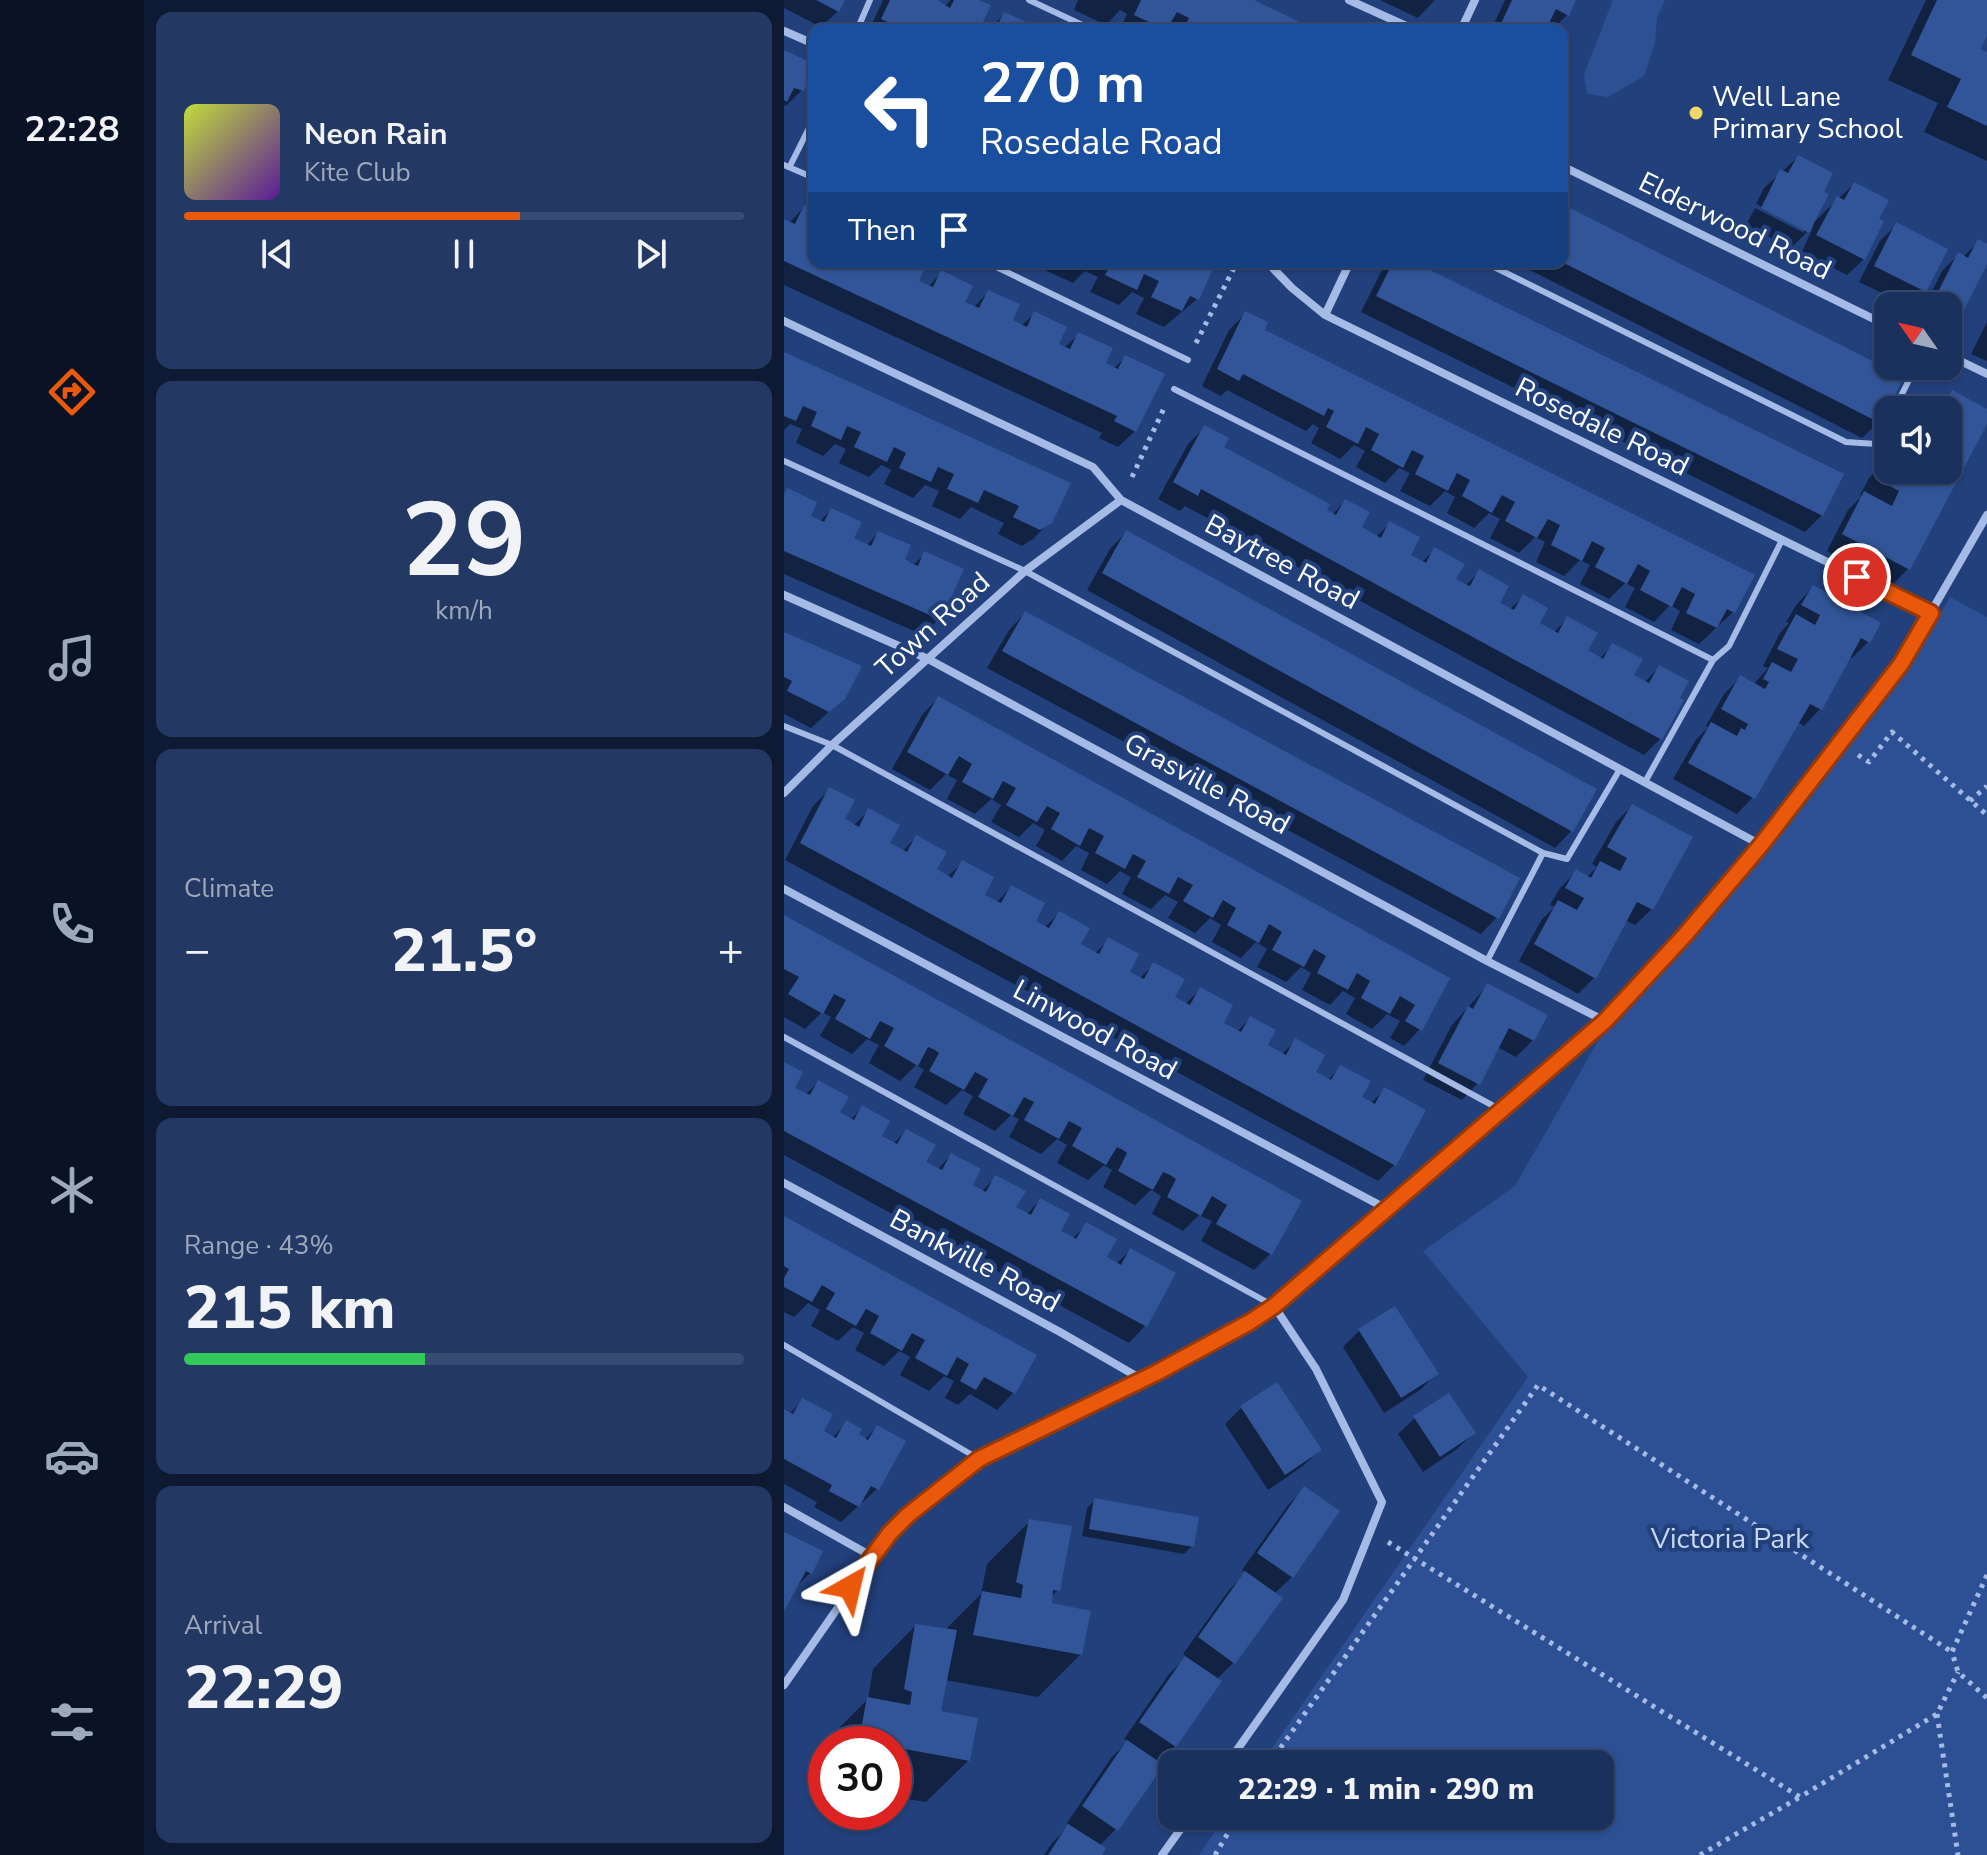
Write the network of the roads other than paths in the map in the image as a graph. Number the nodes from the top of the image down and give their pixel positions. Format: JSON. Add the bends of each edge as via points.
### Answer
{"nodes":[{"id":1,"x":870,"y":0,"type":"edge"},
{"id":2,"x":1029,"y":0,"type":"edge"},
{"id":3,"x":1349,"y":0,"type":"edge"},
{"id":4,"x":1475,"y":0,"type":"edge"},
{"id":5,"x":860,"y":24,"type":"edge"},
{"id":6,"x":1080,"y":24,"type":"edge"},
{"id":7,"x":1402,"y":24,"type":"edge"},
{"id":8,"x":1464,"y":24,"type":"edge"},
{"id":9,"x":784,"y":31,"type":"edge"},
{"id":10,"x":808,"y":41,"type":"edge"},
{"id":11,"x":808,"y":129,"type":"edge"},
{"id":12,"x":787,"y":166,"type":"edge"},
{"id":13,"x":1568,"y":169,"type":"edge"},
{"id":14,"x":808,"y":175,"type":"edge"},
{"id":15,"x":998,"y":268,"type":"edge"},
{"id":16,"x":1273,"y":268,"type":"edge"},
{"id":17,"x":1347,"y":268,"type":"edge"},
{"id":18,"x":1496,"y":268,"type":"edge"},
{"id":19,"x":1325,"y":315,"type":"junction"},
{"id":20,"x":1874,"y":319,"type":"edge"},
{"id":21,"x":784,"y":321,"type":"edge"},
{"id":22,"x":1188,"y":360,"type":"dead end"},
{"id":23,"x":1962,"y":362,"type":"edge"},
{"id":24,"x":1987,"y":374,"type":"edge"},
{"id":25,"x":1174,"y":389,"type":"dead end"},
{"id":26,"x":1874,"y":444,"type":"edge"},
{"id":27,"x":784,"y":461,"type":"edge"},
{"id":28,"x":1121,"y":500,"type":"junction"},
{"id":29,"x":1987,"y":515,"type":"edge"},
{"id":30,"x":1782,"y":540,"type":"junction"},
{"id":31,"x":1025,"y":571,"type":"junction"},
{"id":32,"x":784,"y":595,"type":"edge"},
{"id":33,"x":1931,"y":613,"type":"junction"},
{"id":34,"x":928,"y":659,"type":"junction"},
{"id":35,"x":1713,"y":660,"type":"junction"},
{"id":36,"x":784,"y":726,"type":"edge"},
{"id":37,"x":832,"y":745,"type":"junction"},
{"id":38,"x":1620,"y":769,"type":"junction"},
{"id":39,"x":1645,"y":782,"type":"junction"},
{"id":40,"x":784,"y":793,"type":"edge"},
{"id":41,"x":1761,"y":845,"type":"junction"},
{"id":42,"x":1543,"y":853,"type":"junction"},
{"id":43,"x":784,"y":889,"type":"edge"},
{"id":44,"x":1487,"y":961,"type":"junction"},
{"id":45,"x":1605,"y":1021,"type":"junction"},
{"id":46,"x":784,"y":1037,"type":"edge"},
{"id":47,"x":1499,"y":1109,"type":"junction"},
{"id":48,"x":784,"y":1183,"type":"edge"},
{"id":49,"x":1387,"y":1209,"type":"junction"},
{"id":50,"x":1274,"y":1306,"type":"junction"},
{"id":51,"x":784,"y":1345,"type":"edge"},
{"id":52,"x":1143,"y":1380,"type":"junction"},
{"id":53,"x":979,"y":1459,"type":"junction"},
{"id":54,"x":784,"y":1507,"type":"edge"},
{"id":55,"x":873,"y":1557,"type":"junction"},
{"id":56,"x":784,"y":1685,"type":"edge"},
{"id":57,"x":1237,"y":1750,"type":"edge"},
{"id":58,"x":1180,"y":1830,"type":"edge"},
{"id":59,"x":1162,"y":1855,"type":"edge"}],
"edges":[{"from":1,"to":5,"type":"lane"},
{"from":2,"to":6,"type":"lane"},
{"from":3,"to":7,"type":"street"},
{"from":4,"to":8,"type":"street"},
{"from":9,"to":10,"type":"street"},
{"from":11,"to":12,"type":"lane"},
{"from":12,"to":14,"type":"lane"},
{"from":13,"to":20,"type":"street","name":"Elderwood Road"},
{"from":15,"to":22,"type":"lane"},
{"from":16,"to":19,"type":"street","name":"Rosedale Road"},
{"from":17,"to":19,"type":"street"},
{"from":18,"to":26,"type":"lane","via":[[1846,442]]},
{"from":19,"to":30,"type":"street","name":"Rosedale Road"},
{"from":21,"to":28,"type":"street","name":"Baytree Road","via":[[1093,467]]},
{"from":23,"to":24,"type":"street"},
{"from":25,"to":35,"type":"lane"},
{"from":27,"to":31,"type":"lane"},
{"from":28,"to":31,"type":"street","name":"Town Road"},
{"from":28,"to":38,"type":"street","name":"Baytree Road"},
{"from":29,"to":33,"type":"street"},
{"from":30,"to":33,"type":"street","name":"Rosedale Road"},
{"from":30,"to":35,"type":"lane","via":[[1729,646]]},
{"from":31,"to":34,"type":"street","name":"Town Road"},
{"from":31,"to":42,"type":"lane"},
{"from":32,"to":34,"type":"street","name":"Grasville Road"},
{"from":33,"to":41,"type":"street","via":[[1901,664]]},
{"from":34,"to":37,"type":"street","name":"Town Road"},
{"from":34,"to":44,"type":"street","name":"Grasville Road"},
{"from":35,"to":39,"type":"lane"},
{"from":36,"to":37,"type":"lane"},
{"from":37,"to":40,"type":"street","name":"Town Road"},
{"from":37,"to":47,"type":"lane"},
{"from":38,"to":39,"type":"street","name":"Baytree Road"},
{"from":38,"to":42,"type":"lane","via":[[1567,859]]},
{"from":39,"to":41,"type":"street","name":"Baytree Road"},
{"from":41,"to":45,"type":"street"},
{"from":42,"to":44,"type":"lane"},
{"from":43,"to":49,"type":"street","name":"Linwood Road"},
{"from":44,"to":45,"type":"street","name":"Grasville Road"},
{"from":45,"to":47,"type":"street"},
{"from":46,"to":50,"type":"lane"},
{"from":47,"to":49,"type":"street"},
{"from":48,"to":52,"type":"street","name":"Bankville Road"},
{"from":49,"to":50,"type":"street"},
{"from":50,"to":52,"type":"street"},
{"from":50,"to":57,"type":"street","via":[[1316,1369],[1382,1502],[1343,1600]]},
{"from":51,"to":53,"type":"lane"},
{"from":52,"to":53,"type":"street"},
{"from":53,"to":55,"type":"street","via":[[908,1515]]},
{"from":54,"to":55,"type":"street"},
{"from":55,"to":56,"type":"street"},
{"from":58,"to":59,"type":"street"}]}
